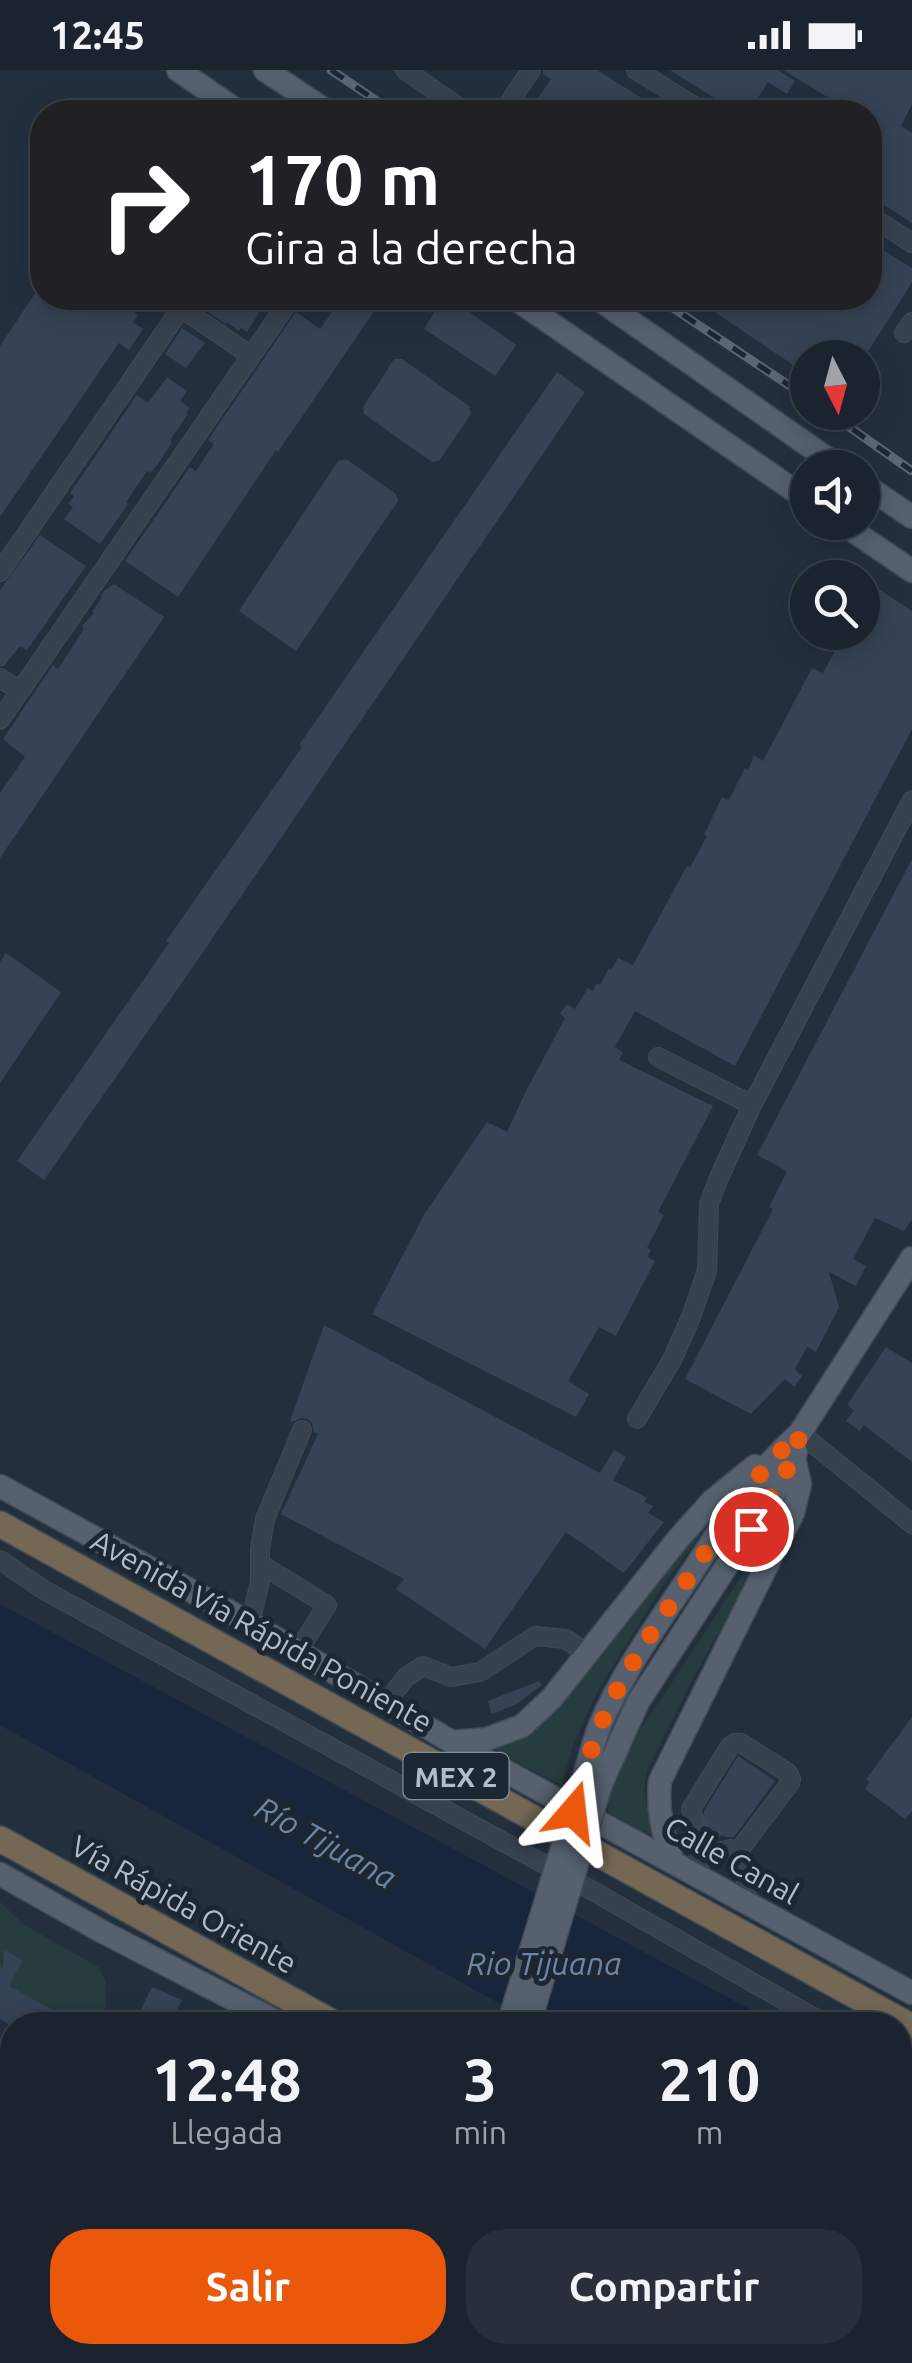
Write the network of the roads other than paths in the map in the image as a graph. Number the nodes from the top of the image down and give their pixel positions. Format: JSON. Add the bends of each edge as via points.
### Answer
{"nodes":[{"id":1,"x":178,"y":70,"type":"edge"},
{"id":2,"x":264,"y":70,"type":"edge"},
{"id":3,"x":405,"y":70,"type":"edge"},
{"id":4,"x":531,"y":70,"type":"edge"},
{"id":5,"x":636,"y":70,"type":"edge"},
{"id":6,"x":222,"y":100,"type":"edge"},
{"id":7,"x":310,"y":100,"type":"edge"},
{"id":8,"x":449,"y":100,"type":"edge"},
{"id":9,"x":511,"y":100,"type":"edge"},
{"id":10,"x":685,"y":100,"type":"edge"},
{"id":11,"x":882,"y":224,"type":"edge"},
{"id":12,"x":912,"y":244,"type":"edge"},
{"id":13,"x":180,"y":310,"type":"edge"},
{"id":14,"x":194,"y":310,"type":"edge"},
{"id":15,"x":283,"y":310,"type":"edge"},
{"id":16,"x":531,"y":310,"type":"edge"},
{"id":17,"x":613,"y":310,"type":"edge"},
{"id":18,"x":250,"y":356,"type":"junction"},
{"id":19,"x":814,"y":450,"type":"edge"},
{"id":20,"x":790,"y":488,"type":"edge"},
{"id":21,"x":880,"y":495,"type":"edge"},
{"id":22,"x":912,"y":517,"type":"edge"},
{"id":23,"x":866,"y":540,"type":"edge"},
{"id":24,"x":0,"y":572,"type":"edge"},
{"id":25,"x":912,"y":572,"type":"edge"},
{"id":26,"x":0,"y":678,"type":"edge"},
{"id":27,"x":20,"y":691,"type":"junction"},
{"id":28,"x":0,"y":720,"type":"edge"},
{"id":29,"x":912,"y":800,"type":"edge"},
{"id":30,"x":658,"y":1057,"type":"dead end"},
{"id":31,"x":752,"y":1105,"type":"junction"},
{"id":32,"x":912,"y":1258,"type":"edge"},
{"id":33,"x":637,"y":1419,"type":"dead end"},
{"id":34,"x":302,"y":1430,"type":"dead end"},
{"id":35,"x":800,"y":1433,"type":"junction"},
{"id":36,"x":787,"y":1454,"type":"junction"},
{"id":37,"x":0,"y":1486,"type":"edge"},
{"id":38,"x":0,"y":1524,"type":"edge"},
{"id":39,"x":912,"y":1524,"type":"edge"},
{"id":40,"x":0,"y":1560,"type":"edge"},
{"id":41,"x":260,"y":1564,"type":"junction"},
{"id":42,"x":250,"y":1623,"type":"junction"},
{"id":43,"x":298,"y":1652,"type":"junction"},
{"id":44,"x":587,"y":1654,"type":"junction"},
{"id":45,"x":386,"y":1703,"type":"junction"},
{"id":46,"x":452,"y":1742,"type":"junction"},
{"id":47,"x":592,"y":1780,"type":"junction"},
{"id":48,"x":693,"y":1818,"type":"dead end"},
{"id":49,"x":0,"y":1839,"type":"edge"},
{"id":50,"x":729,"y":1847,"type":"junction"},
{"id":51,"x":679,"y":1865,"type":"junction"},
{"id":52,"x":0,"y":1874,"type":"edge"},
{"id":53,"x":748,"y":1903,"type":"junction"},
{"id":54,"x":912,"y":1993,"type":"edge"},
{"id":55,"x":258,"y":2012,"type":"edge"},
{"id":56,"x":313,"y":2012,"type":"edge"},
{"id":57,"x":512,"y":2012,"type":"edge"},
{"id":58,"x":532,"y":2012,"type":"edge"},
{"id":59,"x":804,"y":2012,"type":"edge"},
{"id":60,"x":885,"y":2012,"type":"edge"}],
"edges":[{"from":1,"to":6,"type":"main road"},
{"from":2,"to":7,"type":"main road"},
{"from":3,"to":8,"type":"street"},
{"from":4,"to":9,"type":"street"},
{"from":5,"to":10,"type":"street"},
{"from":11,"to":12,"type":"street"},
{"from":13,"to":24,"type":"street"},
{"from":14,"to":18,"type":"street"},
{"from":15,"to":18,"type":"street"},
{"from":16,"to":20,"type":"main road"},
{"from":17,"to":19,"type":"main road"},
{"from":18,"to":27,"type":"street"},
{"from":21,"to":22,"type":"main road"},
{"from":23,"to":25,"type":"main road"},
{"from":26,"to":27,"type":"street"},
{"from":27,"to":28,"type":"street"},
{"from":29,"to":31,"type":"street"},
{"from":30,"to":31,"type":"street"},
{"from":31,"to":33,"type":"street","via":[[710,1204],[707,1271],[691,1317]]},
{"from":32,"to":35,"type":"main road"},
{"from":34,"to":41,"type":"street","via":[[265,1519]]},
{"from":35,"to":36,"type":"main road"},
{"from":35,"to":39,"type":"street"},
{"from":36,"to":44,"type":"main road","via":[[746,1472],[712,1501]]},
{"from":36,"to":47,"type":"main road","via":[[752,1482],[650,1635],[600,1726]]},
{"from":36,"to":51,"type":"main road","via":[[800,1484],[793,1513],[660,1781],[663,1836]]},
{"from":37,"to":42,"type":"main road","name":"Calle Canal"},
{"from":38,"to":60,"type":"highway","name":"Avenida Vía Rápida Poniente","number":"MEX 2"},
{"from":40,"to":59,"type":"street"},
{"from":41,"to":42,"type":"street"},
{"from":41,"to":43,"type":"street","via":[[327,1604]]},
{"from":42,"to":43,"type":"main road","name":"Calle Canal"},
{"from":43,"to":45,"type":"main road","name":"Calle Canal"},
{"from":44,"to":45,"type":"street","via":[[566,1639],[536,1636],[480,1672],[451,1676],[423,1666]]},
{"from":44,"to":46,"type":"main road","via":[[522,1726]]},
{"from":45,"to":46,"type":"main road","name":"Calle Canal"},
{"from":46,"to":51,"type":"main road","name":"Calle Canal"},
{"from":47,"to":57,"type":"main road","bridge":true},
{"from":47,"to":58,"type":"main road","bridge":true},
{"from":48,"to":50,"type":"street","via":[[691,1809],[734,1743],[788,1773],[790,1783]]},
{"from":49,"to":56,"type":"highway","name":"Vía Rápida Oriente"},
{"from":50,"to":51,"type":"street"},
{"from":50,"to":53,"type":"street","via":[[746,1870]]},
{"from":51,"to":53,"type":"main road","name":"Calle Canal"},
{"from":52,"to":55,"type":"main road"},
{"from":53,"to":54,"type":"main road","name":"Calle Canal"}]}
